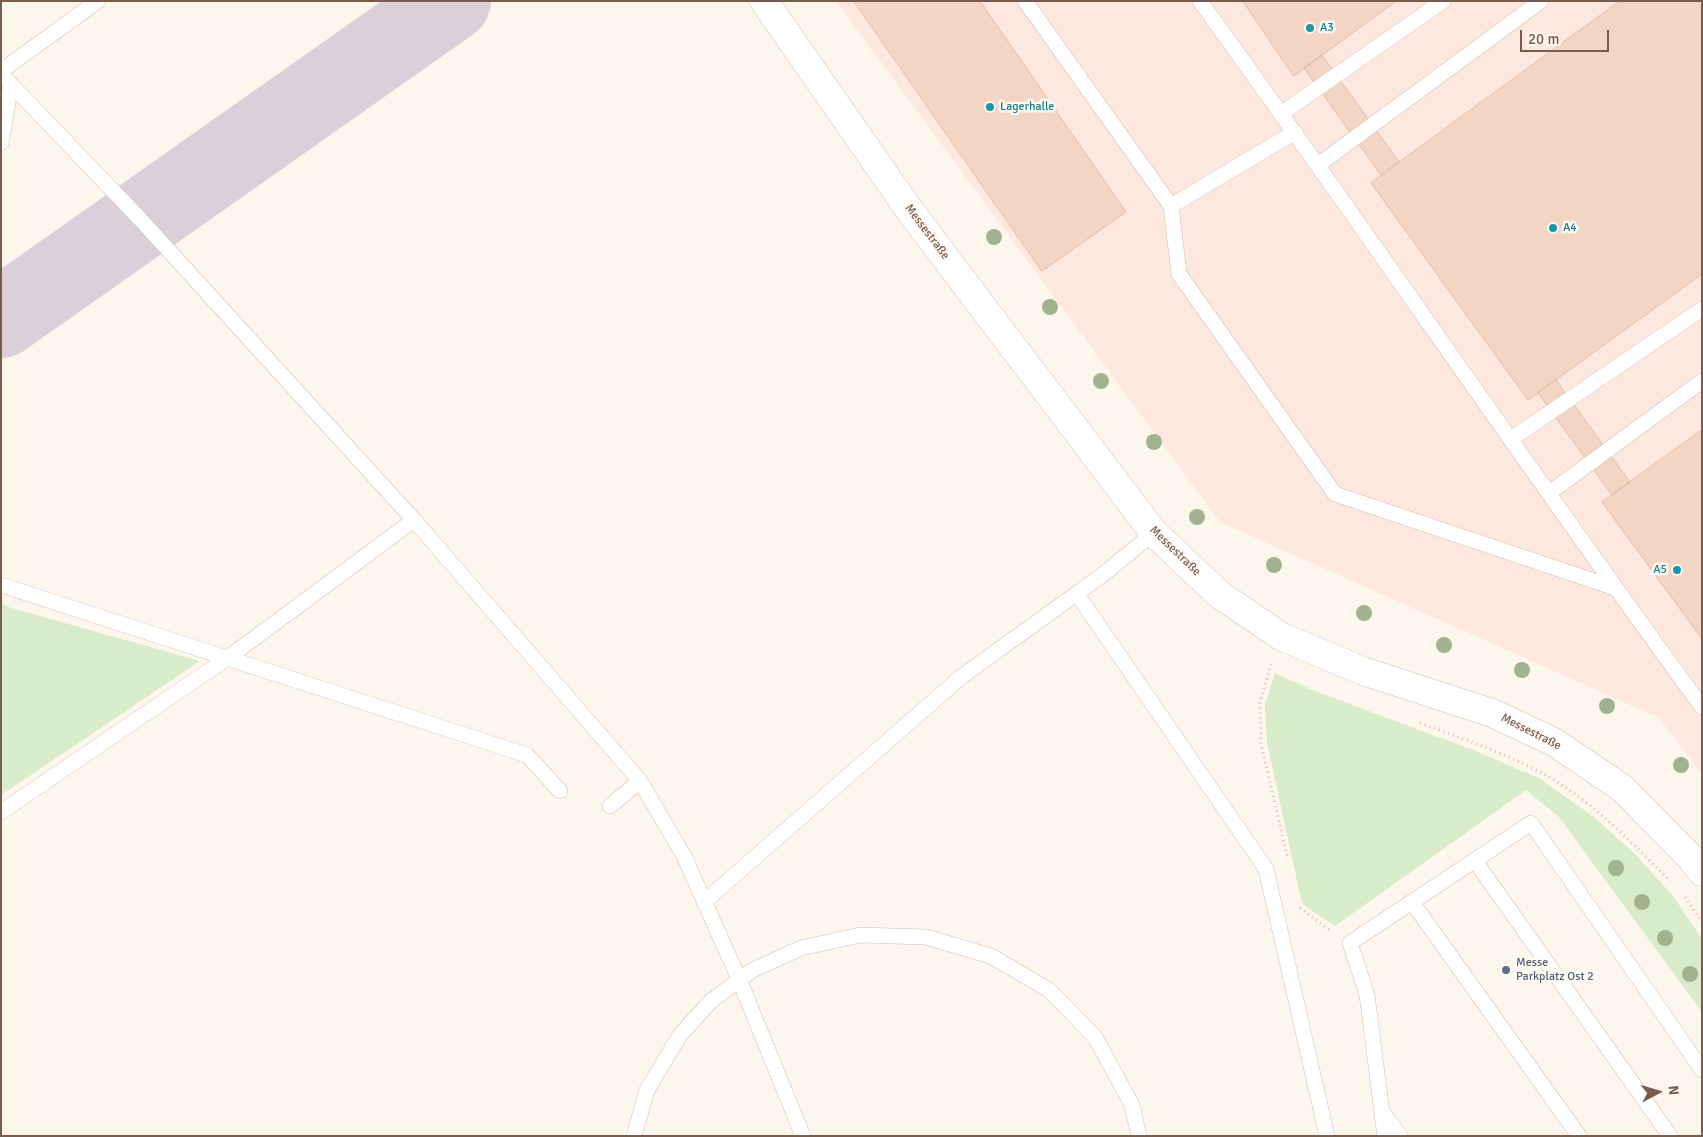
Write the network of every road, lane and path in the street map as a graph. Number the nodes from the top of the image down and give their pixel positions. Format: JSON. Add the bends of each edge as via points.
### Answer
{"nodes":[{"id":1,"x":98,"y":1,"type":"edge"},
{"id":2,"x":764,"y":1,"type":"edge"},
{"id":3,"x":1025,"y":1,"type":"edge"},
{"id":4,"x":1200,"y":1,"type":"edge"},
{"id":5,"x":1443,"y":1,"type":"edge"},
{"id":6,"x":1541,"y":1,"type":"edge"},
{"id":7,"x":4,"y":76,"type":"edge"},
{"id":8,"x":1282,"y":113,"type":"junction"},
{"id":9,"x":1296,"y":132,"type":"junction"},
{"id":10,"x":1,"y":143,"type":"edge"},
{"id":11,"x":1318,"y":165,"type":"junction"},
{"id":12,"x":1171,"y":206,"type":"junction"},
{"id":13,"x":1702,"y":309,"type":"edge"},
{"id":14,"x":1702,"y":381,"type":"edge"},
{"id":15,"x":1511,"y":439,"type":"junction"},
{"id":16,"x":1548,"y":493,"type":"junction"},
{"id":17,"x":414,"y":520,"type":"junction"},
{"id":18,"x":1154,"y":533,"type":"junction"},
{"id":19,"x":1,"y":585,"type":"edge"},
{"id":20,"x":1615,"y":588,"type":"junction"},
{"id":21,"x":1077,"y":594,"type":"junction"},
{"id":22,"x":230,"y":657,"type":"junction"},
{"id":23,"x":1264,"y":658,"type":"dead end"},
{"id":24,"x":1271,"y":664,"type":"junction"},
{"id":25,"x":1279,"y":667,"type":"dead end"},
{"id":26,"x":1702,"y":707,"type":"edge"},
{"id":27,"x":1412,"y":719,"type":"dead end"},
{"id":28,"x":640,"y":781,"type":"junction"},
{"id":29,"x":560,"y":791,"type":"dead end"},
{"id":30,"x":610,"y":806,"type":"dead end"},
{"id":31,"x":1,"y":812,"type":"edge"},
{"id":32,"x":1475,"y":861,"type":"junction"},
{"id":33,"x":1289,"y":865,"type":"dead end"},
{"id":34,"x":1702,"y":872,"type":"edge"},
{"id":35,"x":1672,"y":884,"type":"dead end"},
{"id":36,"x":1679,"y":890,"type":"dead end"},
{"id":37,"x":1298,"y":901,"type":"dead end"},
{"id":38,"x":704,"y":902,"type":"junction"},
{"id":39,"x":1412,"y":902,"type":"junction"},
{"id":40,"x":1702,"y":922,"type":"edge"},
{"id":41,"x":1350,"y":943,"type":"junction"},
{"id":42,"x":739,"y":979,"type":"junction"},
{"id":43,"x":1702,"y":1070,"type":"edge"},
{"id":44,"x":1381,"y":1110,"type":"junction"},
{"id":45,"x":634,"y":1136,"type":"edge"},
{"id":46,"x":803,"y":1136,"type":"edge"},
{"id":47,"x":1139,"y":1136,"type":"edge"},
{"id":48,"x":1327,"y":1136,"type":"edge"},
{"id":49,"x":1385,"y":1136,"type":"edge"},
{"id":50,"x":1400,"y":1136,"type":"edge"},
{"id":51,"x":1580,"y":1136,"type":"edge"},
{"id":52,"x":1670,"y":1136,"type":"edge"}],
"edges":[{"from":1,"to":7,"type":"lane"},
{"from":2,"to":18,"type":"street","name":"Messestraße","via":[[910,211]]},
{"from":3,"to":12,"type":"lane"},
{"from":4,"to":8,"type":"lane"},
{"from":5,"to":8,"type":"lane"},
{"from":6,"to":11,"type":"lane"},
{"from":7,"to":10,"type":"lane"},
{"from":7,"to":17,"type":"lane","via":[[141,220]]},
{"from":8,"to":9,"type":"lane"},
{"from":9,"to":11,"type":"lane"},
{"from":9,"to":12,"type":"lane"},
{"from":11,"to":15,"type":"lane"},
{"from":12,"to":20,"type":"lane","via":[[1180,274],[1334,494]]},
{"from":13,"to":15,"type":"lane"},
{"from":14,"to":16,"type":"lane"},
{"from":15,"to":16,"type":"lane"},
{"from":16,"to":20,"type":"lane"},
{"from":17,"to":22,"type":"lane"},
{"from":17,"to":28,"type":"lane"},
{"from":18,"to":21,"type":"lane"},
{"from":18,"to":34,"type":"street","name":"Messestraße","via":[[1220,595],[1282,637],[1364,671],[1492,713],[1554,742],[1622,788]]},
{"from":19,"to":22,"type":"lane"},
{"from":20,"to":26,"type":"lane"},
{"from":21,"to":38,"type":"lane","via":[[961,677]]},
{"from":21,"to":48,"type":"lane","via":[[1266,870]]},
{"from":22,"to":29,"type":"lane","via":[[527,755]]},
{"from":22,"to":31,"type":"lane"},
{"from":23,"to":24,"type":"path"},
{"from":24,"to":25,"type":"path"},
{"from":24,"to":33,"type":"path","via":[[1260,703],[1261,744]]},
{"from":27,"to":35,"type":"path","via":[[1541,772],[1598,812]]},
{"from":28,"to":30,"type":"lane"},
{"from":28,"to":38,"type":"lane","via":[[684,856]]},
{"from":32,"to":39,"type":"lane"},
{"from":32,"to":43,"type":"lane","via":[[1531,823]]},
{"from":32,"to":52,"type":"lane"},
{"from":36,"to":40,"type":"path"},
{"from":37,"to":41,"type":"path","via":[[1300,910]]},
{"from":38,"to":42,"type":"lane"},
{"from":39,"to":41,"type":"lane"},
{"from":39,"to":51,"type":"lane"},
{"from":41,"to":44,"type":"lane","via":[[1367,995]]},
{"from":42,"to":45,"type":"lane","via":[[711,1001],[680,1035],[647,1090]]},
{"from":42,"to":46,"type":"lane"},
{"from":42,"to":47,"type":"lane","via":[[801,948],[860,935],[926,937],[991,956],[1049,990],[1095,1037],[1132,1105]]},
{"from":44,"to":49,"type":"lane"},
{"from":44,"to":50,"type":"lane"}]}
